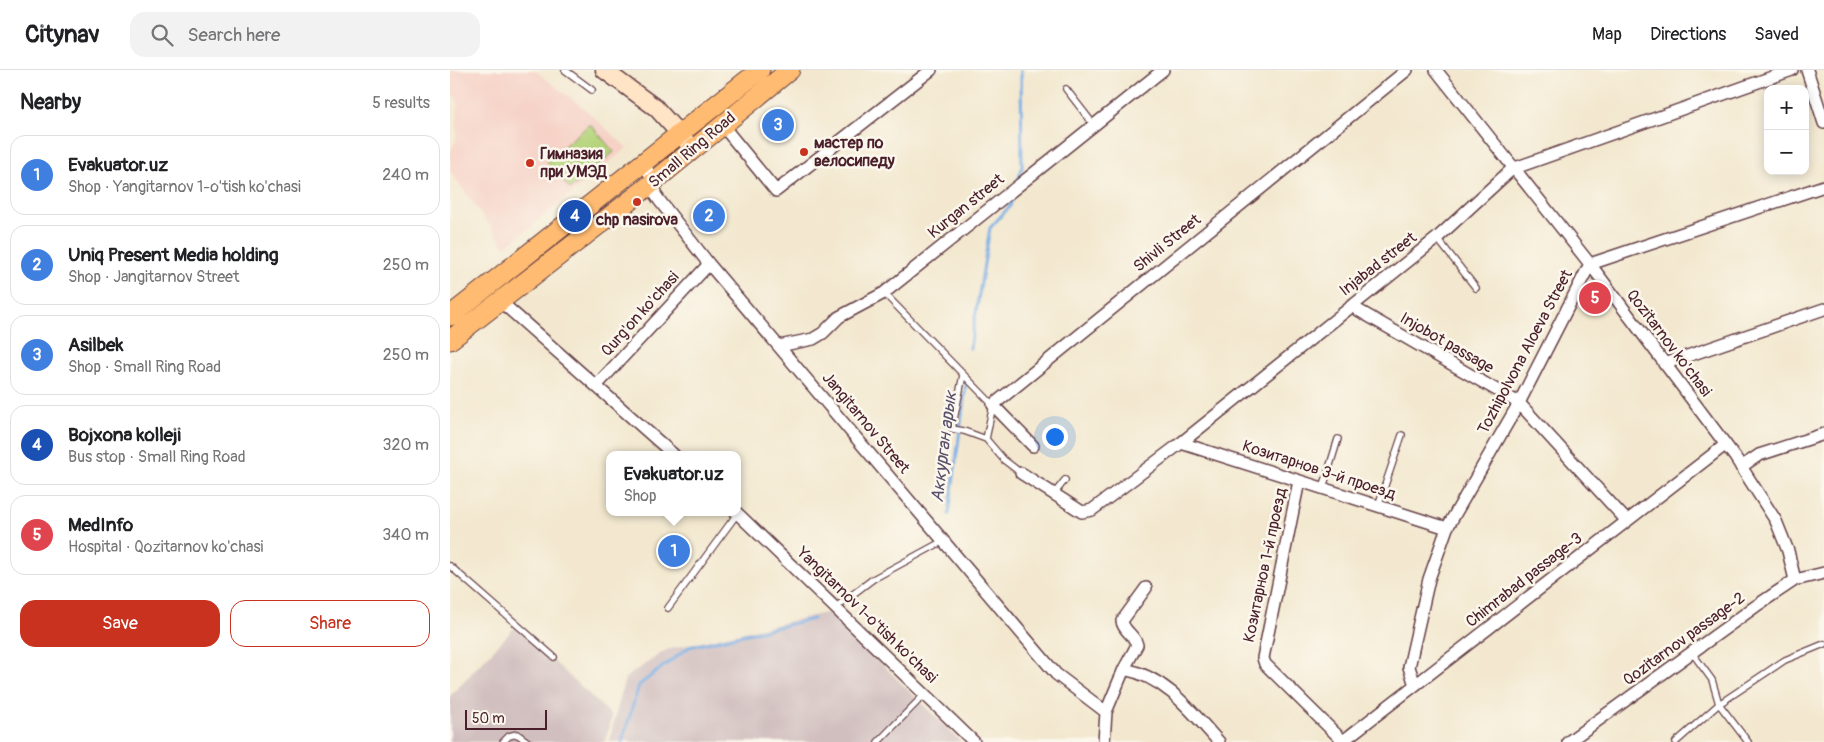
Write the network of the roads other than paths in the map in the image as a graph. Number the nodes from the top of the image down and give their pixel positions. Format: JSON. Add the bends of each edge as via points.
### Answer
{"nodes":[{"id":1,"x":565,"y":70,"type":"edge"},
{"id":2,"x":604,"y":70,"type":"edge"},
{"id":3,"x":760,"y":70,"type":"edge"},
{"id":4,"x":790,"y":70,"type":"edge"},
{"id":5,"x":931,"y":70,"type":"edge"},
{"id":6,"x":1162,"y":70,"type":"edge"},
{"id":7,"x":1406,"y":70,"type":"edge"},
{"id":8,"x":1436,"y":70,"type":"edge"},
{"id":9,"x":1792,"y":70,"type":"edge"},
{"id":10,"x":1807,"y":70,"type":"edge"},
{"id":11,"x":1066,"y":89,"type":"dead end"},
{"id":12,"x":592,"y":90,"type":"dead end"},
{"id":13,"x":1824,"y":123,"type":"edge"},
{"id":14,"x":722,"y":125,"type":"junction"},
{"id":15,"x":1094,"y":125,"type":"junction"},
{"id":16,"x":679,"y":132,"type":"junction"},
{"id":17,"x":693,"y":149,"type":"junction"},
{"id":18,"x":643,"y":162,"type":"junction"},
{"id":19,"x":1512,"y":170,"type":"junction"},
{"id":20,"x":654,"y":182,"type":"junction"},
{"id":21,"x":1824,"y":186,"type":"edge"},
{"id":22,"x":1437,"y":238,"type":"junction"},
{"id":23,"x":708,"y":264,"type":"junction"},
{"id":24,"x":1590,"y":264,"type":"junction"},
{"id":25,"x":1476,"y":288,"type":"dead end"},
{"id":26,"x":884,"y":294,"type":"junction"},
{"id":27,"x":500,"y":301,"type":"junction"},
{"id":28,"x":1351,"y":306,"type":"junction"},
{"id":29,"x":1824,"y":309,"type":"edge"},
{"id":30,"x":450,"y":316,"type":"edge"},
{"id":31,"x":450,"y":340,"type":"edge"},
{"id":32,"x":779,"y":346,"type":"junction"},
{"id":33,"x":1664,"y":364,"type":"junction"},
{"id":34,"x":963,"y":375,"type":"junction"},
{"id":35,"x":596,"y":386,"type":"junction"},
{"id":36,"x":1519,"y":403,"type":"junction"},
{"id":37,"x":993,"y":405,"type":"junction"},
{"id":38,"x":1824,"y":434,"type":"edge"},
{"id":39,"x":1402,"y":435,"type":"dead end"},
{"id":40,"x":986,"y":439,"type":"junction"},
{"id":41,"x":1338,"y":439,"type":"dead end"},
{"id":42,"x":1181,"y":443,"type":"junction"},
{"id":43,"x":1726,"y":445,"type":"junction"},
{"id":44,"x":1033,"y":446,"type":"dead end"},
{"id":45,"x":669,"y":451,"type":"edge"},
{"id":46,"x":1742,"y":467,"type":"junction"},
{"id":47,"x":1021,"y":473,"type":"joint"},
{"id":48,"x":1065,"y":480,"type":"dead end"},
{"id":49,"x":1299,"y":481,"type":"junction"},
{"id":50,"x":1323,"y":488,"type":"junction"},
{"id":51,"x":1054,"y":494,"type":"junction"},
{"id":52,"x":1378,"y":506,"type":"junction"},
{"id":53,"x":734,"y":516,"type":"edge"},
{"id":54,"x":739,"y":516,"type":"edge"},
{"id":55,"x":1626,"y":520,"type":"junction"},
{"id":56,"x":1447,"y":528,"type":"junction"},
{"id":57,"x":944,"y":540,"type":"junction"},
{"id":58,"x":450,"y":566,"type":"edge"},
{"id":59,"x":1824,"y":573,"type":"edge"},
{"id":60,"x":1796,"y":580,"type":"junction"},
{"id":61,"x":1146,"y":588,"type":"dead end"},
{"id":62,"x":836,"y":607,"type":"junction"},
{"id":63,"x":668,"y":608,"type":"dead end"},
{"id":64,"x":1824,"y":644,"type":"edge"},
{"id":65,"x":1693,"y":654,"type":"junction"},
{"id":66,"x":554,"y":657,"type":"dead end"},
{"id":67,"x":1124,"y":669,"type":"junction"},
{"id":68,"x":1415,"y":685,"type":"junction"},
{"id":69,"x":925,"y":694,"type":"junction"},
{"id":70,"x":1719,"y":704,"type":"junction"},
{"id":71,"x":1106,"y":712,"type":"junction"},
{"id":72,"x":971,"y":741,"type":"edge"},
{"id":73,"x":503,"y":742,"type":"edge"},
{"id":74,"x":528,"y":742,"type":"edge"},
{"id":75,"x":878,"y":742,"type":"edge"},
{"id":76,"x":1104,"y":742,"type":"edge"},
{"id":77,"x":1220,"y":742,"type":"edge"},
{"id":78,"x":1343,"y":742,"type":"edge"},
{"id":79,"x":1568,"y":742,"type":"edge"},
{"id":80,"x":1676,"y":742,"type":"edge"},
{"id":81,"x":1748,"y":742,"type":"edge"}],
"edges":[{"from":1,"to":12,"type":"lane"},
{"from":2,"to":16,"type":"main road","via":[[656,108]]},
{"from":3,"to":16,"type":"highway","name":"Small Ring Road"},
{"from":4,"to":14,"type":"highway","name":"Small Ring Road"},
{"from":5,"to":14,"type":"street","via":[[776,191]]},
{"from":6,"to":15,"type":"street","name":"Kurgan street"},
{"from":7,"to":37,"type":"street","name":"Shivli Street"},
{"from":8,"to":19,"type":"street","name":"Qozitarnov ko'chasi"},
{"from":9,"to":19,"type":"street","name":"Injаbаd street"},
{"from":10,"to":13,"type":"street"},
{"from":11,"to":15,"type":"lane"},
{"from":14,"to":17,"type":"highway","name":"Small Ring Road"},
{"from":15,"to":26,"type":"street","name":"Kurgan street"},
{"from":16,"to":17,"type":"main road"},
{"from":16,"to":18,"type":"highway","name":"Small Ring Road"},
{"from":17,"to":20,"type":"highway","name":"Small Ring Road"},
{"from":18,"to":20,"type":"street","name":"Jangitarnov Street"},
{"from":18,"to":30,"type":"highway","name":"Small Ring Road"},
{"from":19,"to":22,"type":"street","name":"Injаbаd street"},
{"from":19,"to":24,"type":"street","name":"Qozitarnov ko'chasi"},
{"from":20,"to":23,"type":"street","name":"Jangitarnov Street","via":[[655,194]]},
{"from":20,"to":27,"type":"highway","name":"Small Ring Road"},
{"from":21,"to":24,"type":"street","name":"Tozhipolvona Aloeva Street"},
{"from":22,"to":25,"type":"lane"},
{"from":22,"to":28,"type":"street","name":"Injаbаd street"},
{"from":23,"to":32,"type":"street","name":"Jangitarnov Street"},
{"from":23,"to":35,"type":"street","name":"Qurg'on ko'chasi"},
{"from":24,"to":33,"type":"street","name":"Qozitarnov ko'chasi"},
{"from":24,"to":36,"type":"street","name":"Tozhipolvona Aloeva Street"},
{"from":26,"to":32,"type":"street","name":"Kurgan street","via":[[839,317],[818,336]]},
{"from":26,"to":34,"type":"lane"},
{"from":27,"to":31,"type":"highway","name":"Small Ring Road"},
{"from":27,"to":35,"type":"street"},
{"from":28,"to":36,"type":"street","name":"Injobot passage"},
{"from":28,"to":42,"type":"street","name":"Injаbаd street"},
{"from":29,"to":33,"type":"street"},
{"from":32,"to":57,"type":"street","name":"Jangitarnov Street"},
{"from":33,"to":43,"type":"street","name":"Qozitarnov ko'chasi"},
{"from":34,"to":37,"type":"lane"},
{"from":34,"to":40,"type":"lane","via":[[952,429]]},
{"from":35,"to":45,"type":"street"},
{"from":36,"to":55,"type":"street","name":"Injobot passage"},
{"from":36,"to":56,"type":"street","name":"Tozhipolvona Aloeva Street"},
{"from":37,"to":40,"type":"lane"},
{"from":37,"to":44,"type":"street"},
{"from":38,"to":46,"type":"street","via":[[1758,455]]},
{"from":39,"to":52,"type":"lane"},
{"from":40,"to":47,"type":"lane","via":[[1004,460]]},
{"from":41,"to":50,"type":"lane"},
{"from":42,"to":49,"type":"street","name":"Козитарнов 3-й проезд"},
{"from":42,"to":51,"type":"street","name":"Injаbаd street","via":[[1092,510],[1082,512]]},
{"from":43,"to":46,"type":"street","name":"Qozitarnov ko'chasi"},
{"from":43,"to":55,"type":"street","name":"Chimrаbаd passage-3"},
{"from":46,"to":60,"type":"street","name":"Qozitarnov ko'chasi","via":[[1776,520]]},
{"from":47,"to":51,"type":"street","name":"Injаbаd street"},
{"from":48,"to":51,"type":"lane"},
{"from":49,"to":50,"type":"street","name":"Козитарнов 3-й проезд"},
{"from":49,"to":78,"type":"street","name":"Козитарнов 1-й проезд","via":[[1263,658],[1265,664]]},
{"from":50,"to":52,"type":"street","name":"Козитарнов 3-й проезд"},
{"from":52,"to":56,"type":"street","name":"Козитарнов 3-й проезд"},
{"from":53,"to":63,"type":"lane"},
{"from":54,"to":62,"type":"street","name":"Yangitarnov 1-o'tish ko'chasi"},
{"from":55,"to":68,"type":"street","name":"Chimrаbаd passage-3"},
{"from":56,"to":68,"type":"street","name":"Tozhipolvona Aloeva Street","via":[[1429,579],[1410,667]]},
{"from":57,"to":62,"type":"lane","via":[[873,579]]},
{"from":57,"to":71,"type":"street","name":"Jangitarnov Street","via":[[1056,674]]},
{"from":58,"to":66,"type":"lane"},
{"from":59,"to":60,"type":"street","name":"Qozitarnov passage-2"},
{"from":60,"to":65,"type":"street","name":"Qozitarnov passage-2"},
{"from":61,"to":67,"type":"street","via":[[1122,621],[1137,645]]},
{"from":62,"to":69,"type":"street","name":"Yangitarnov 1-o'tish ko'chasi"},
{"from":64,"to":70,"type":"lane","via":[[1786,660]]},
{"from":65,"to":70,"type":"lane","via":[[1712,680]]},
{"from":65,"to":79,"type":"street","name":"Qozitarnov passage-2"},
{"from":67,"to":71,"type":"street"},
{"from":67,"to":77,"type":"street","via":[[1172,691]]},
{"from":68,"to":78,"type":"street","name":"Chimrаbаd passage-3"},
{"from":69,"to":72,"type":"street","name":"Yangitarnov 1-o'tish ko'chasi"},
{"from":69,"to":75,"type":"lane"},
{"from":70,"to":80,"type":"lane"},
{"from":70,"to":81,"type":"lane"},
{"from":71,"to":76,"type":"street"},
{"from":73,"to":74,"type":"lane","via":[[508,736],[517,734]]}]}
